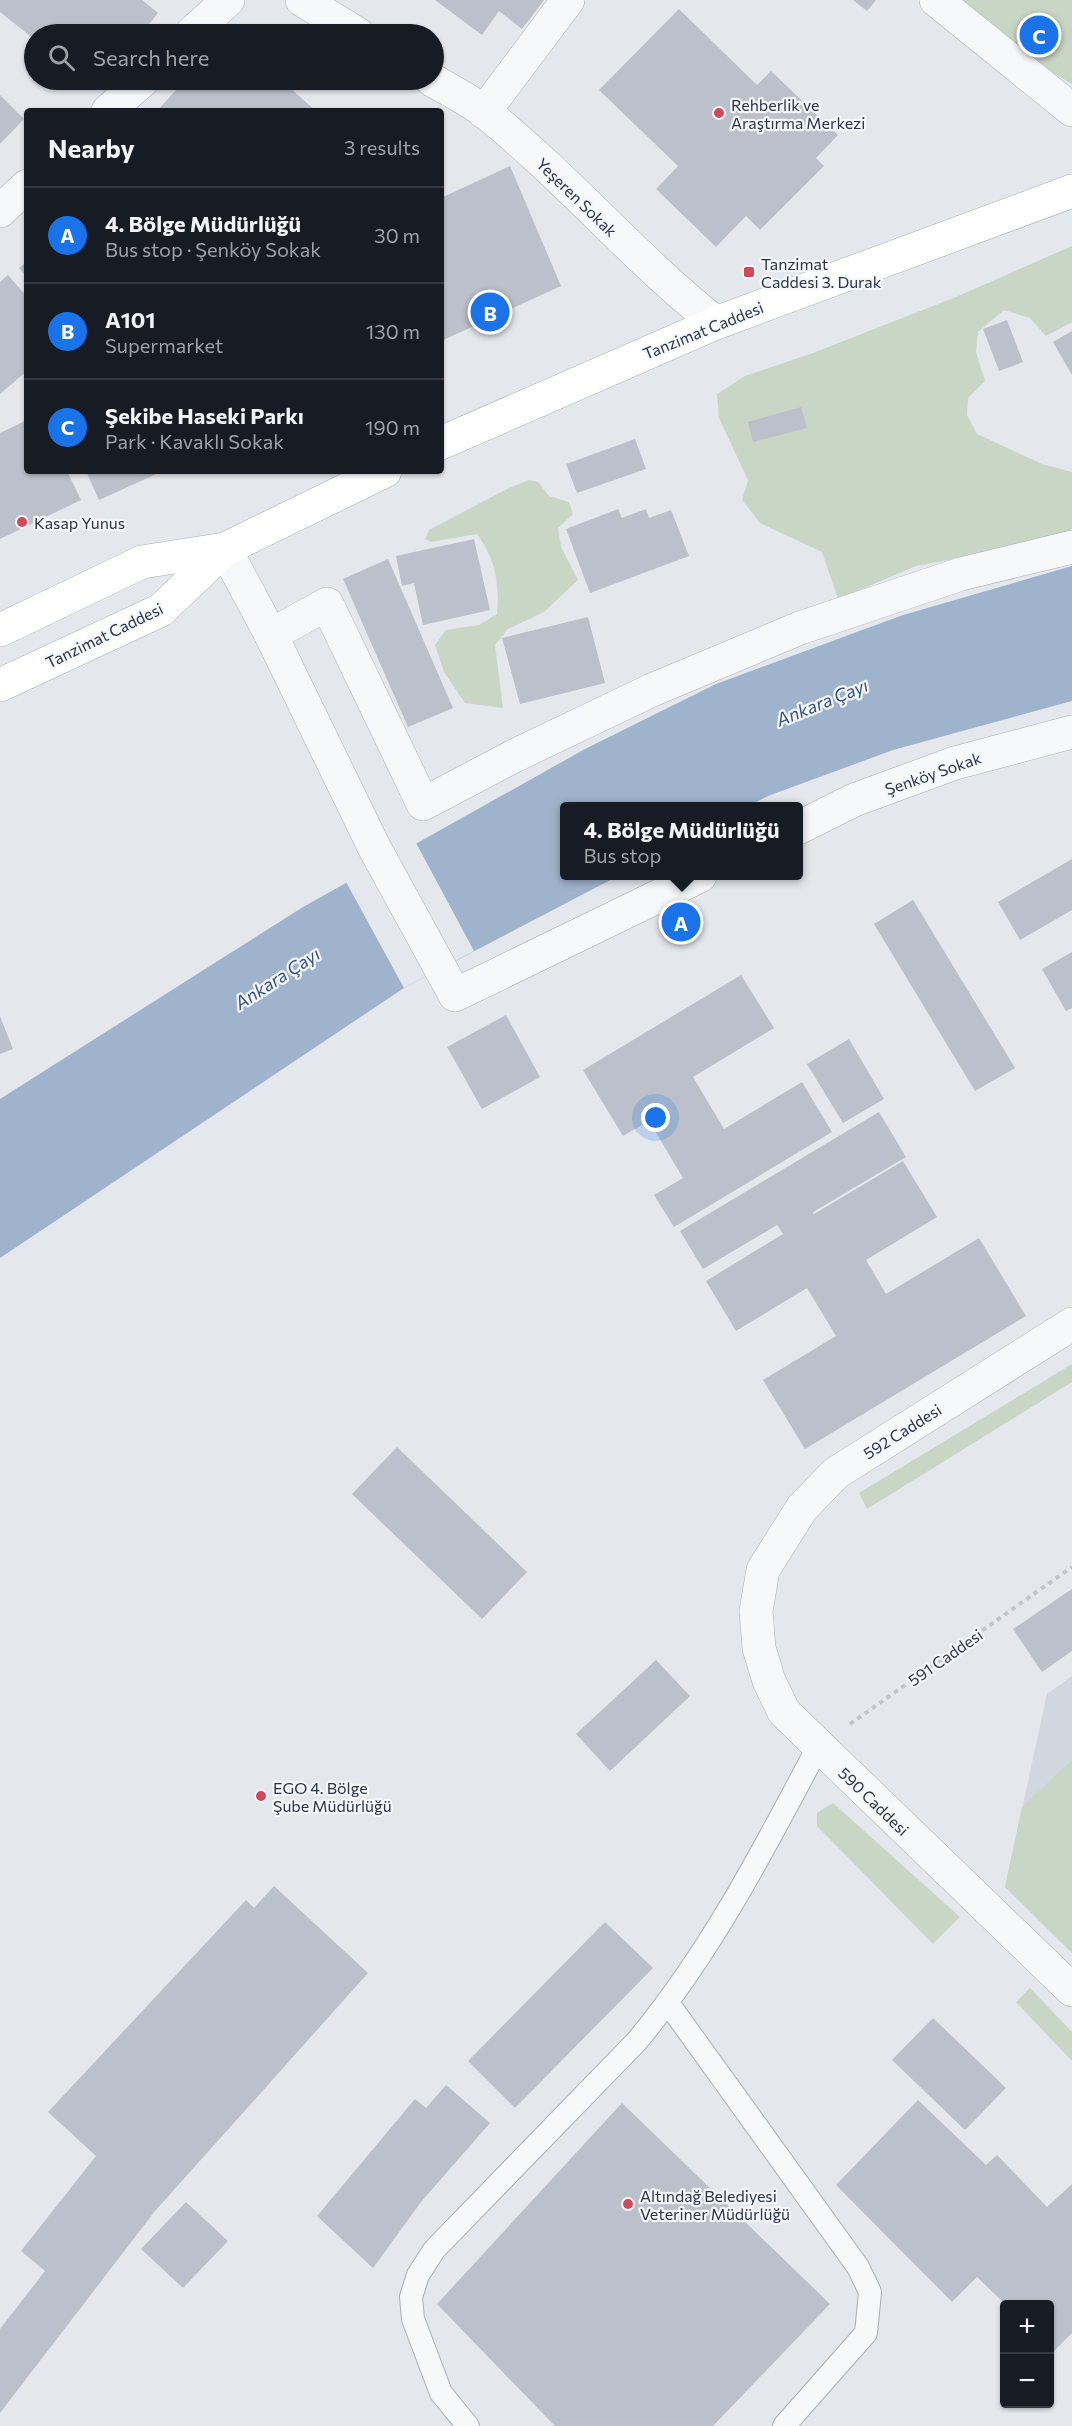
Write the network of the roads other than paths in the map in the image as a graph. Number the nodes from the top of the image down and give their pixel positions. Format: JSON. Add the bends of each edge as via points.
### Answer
{"nodes":[{"id":1,"x":228,"y":0,"type":"edge"},
{"id":2,"x":302,"y":0,"type":"edge"},
{"id":3,"x":568,"y":0,"type":"edge"},
{"id":4,"x":936,"y":0,"type":"edge"},
{"id":5,"x":202,"y":24,"type":"edge"},
{"id":6,"x":342,"y":24,"type":"edge"},
{"id":7,"x":444,"y":87,"type":"edge"},
{"id":8,"x":131,"y":90,"type":"edge"},
{"id":9,"x":111,"y":108,"type":"edge"},
{"id":10,"x":1072,"y":110,"type":"edge"},
{"id":11,"x":484,"y":112,"type":"junction"},
{"id":12,"x":24,"y":189,"type":"edge"},
{"id":13,"x":1072,"y":191,"type":"edge"},
{"id":14,"x":0,"y":211,"type":"edge"},
{"id":15,"x":716,"y":322,"type":"junction"},
{"id":16,"x":444,"y":442,"type":"edge"},
{"id":17,"x":378,"y":474,"type":"edge"},
{"id":18,"x":1072,"y":547,"type":"edge"},
{"id":19,"x":225,"y":549,"type":"junction"},
{"id":20,"x":0,"y":630,"type":"edge"},
{"id":21,"x":271,"y":634,"type":"junction"},
{"id":22,"x":0,"y":685,"type":"edge"},
{"id":23,"x":1072,"y":732,"type":"edge"},
{"id":24,"x":803,"y":826,"type":"edge"},
{"id":25,"x":690,"y":880,"type":"edge"},
{"id":26,"x":1072,"y":1324,"type":"edge"},
{"id":27,"x":763,"y":1570,"type":"joint"},
{"id":28,"x":818,"y":1747,"type":"junction"},
{"id":29,"x":1072,"y":1990,"type":"edge"},
{"id":30,"x":668,"y":2004,"type":"junction"},
{"id":31,"x":468,"y":2426,"type":"edge"},
{"id":32,"x":784,"y":2426,"type":"edge"}],
"edges":[{"from":1,"to":5,"type":"street"},
{"from":2,"to":6,"type":"street"},
{"from":3,"to":11,"type":"street"},
{"from":4,"to":10,"type":"street"},
{"from":7,"to":11,"type":"street","name":"Yeşeren Sokak"},
{"from":8,"to":9,"type":"street"},
{"from":11,"to":15,"type":"street","name":"Yeşeren Sokak","via":[[544,164],[669,285]]},
{"from":12,"to":14,"type":"street"},
{"from":13,"to":15,"type":"main road","name":"Tanzimat Caddesi"},
{"from":15,"to":16,"type":"main road","name":"Tanzimat Caddesi"},
{"from":17,"to":19,"type":"main road","name":"Tanzimat Caddesi"},
{"from":18,"to":21,"type":"street","via":[[961,574],[800,628],[642,695],[423,804],[327,604]]},
{"from":19,"to":20,"type":"main road","name":"Tanzimat Caddesi","via":[[142,561]]},
{"from":19,"to":21,"type":"street"},
{"from":19,"to":22,"type":"main road","name":"Tanzimat Caddesi","via":[[162,610]]},
{"from":21,"to":25,"type":"street","via":[[374,847],[448,982]]},
{"from":23,"to":24,"type":"street","name":"Şenköy Sokak","via":[[955,763],[854,800]]},
{"from":26,"to":27,"type":"street","name":"592 Caddesi","via":[[836,1473],[802,1508]]},
{"from":27,"to":28,"type":"street","name":"590 Caddesi","via":[[756,1611],[759,1648],[769,1681],[784,1712]]},
{"from":28,"to":29,"type":"street","name":"590 Caddesi"},
{"from":28,"to":30,"type":"lane","via":[[755,1866]]},
{"from":30,"to":31,"type":"lane","via":[[637,2041],[434,2250],[418,2275],[411,2297],[413,2319],[441,2392]]},
{"from":30,"to":32,"type":"lane","via":[[858,2267],[870,2292],[866,2333]]}]}
